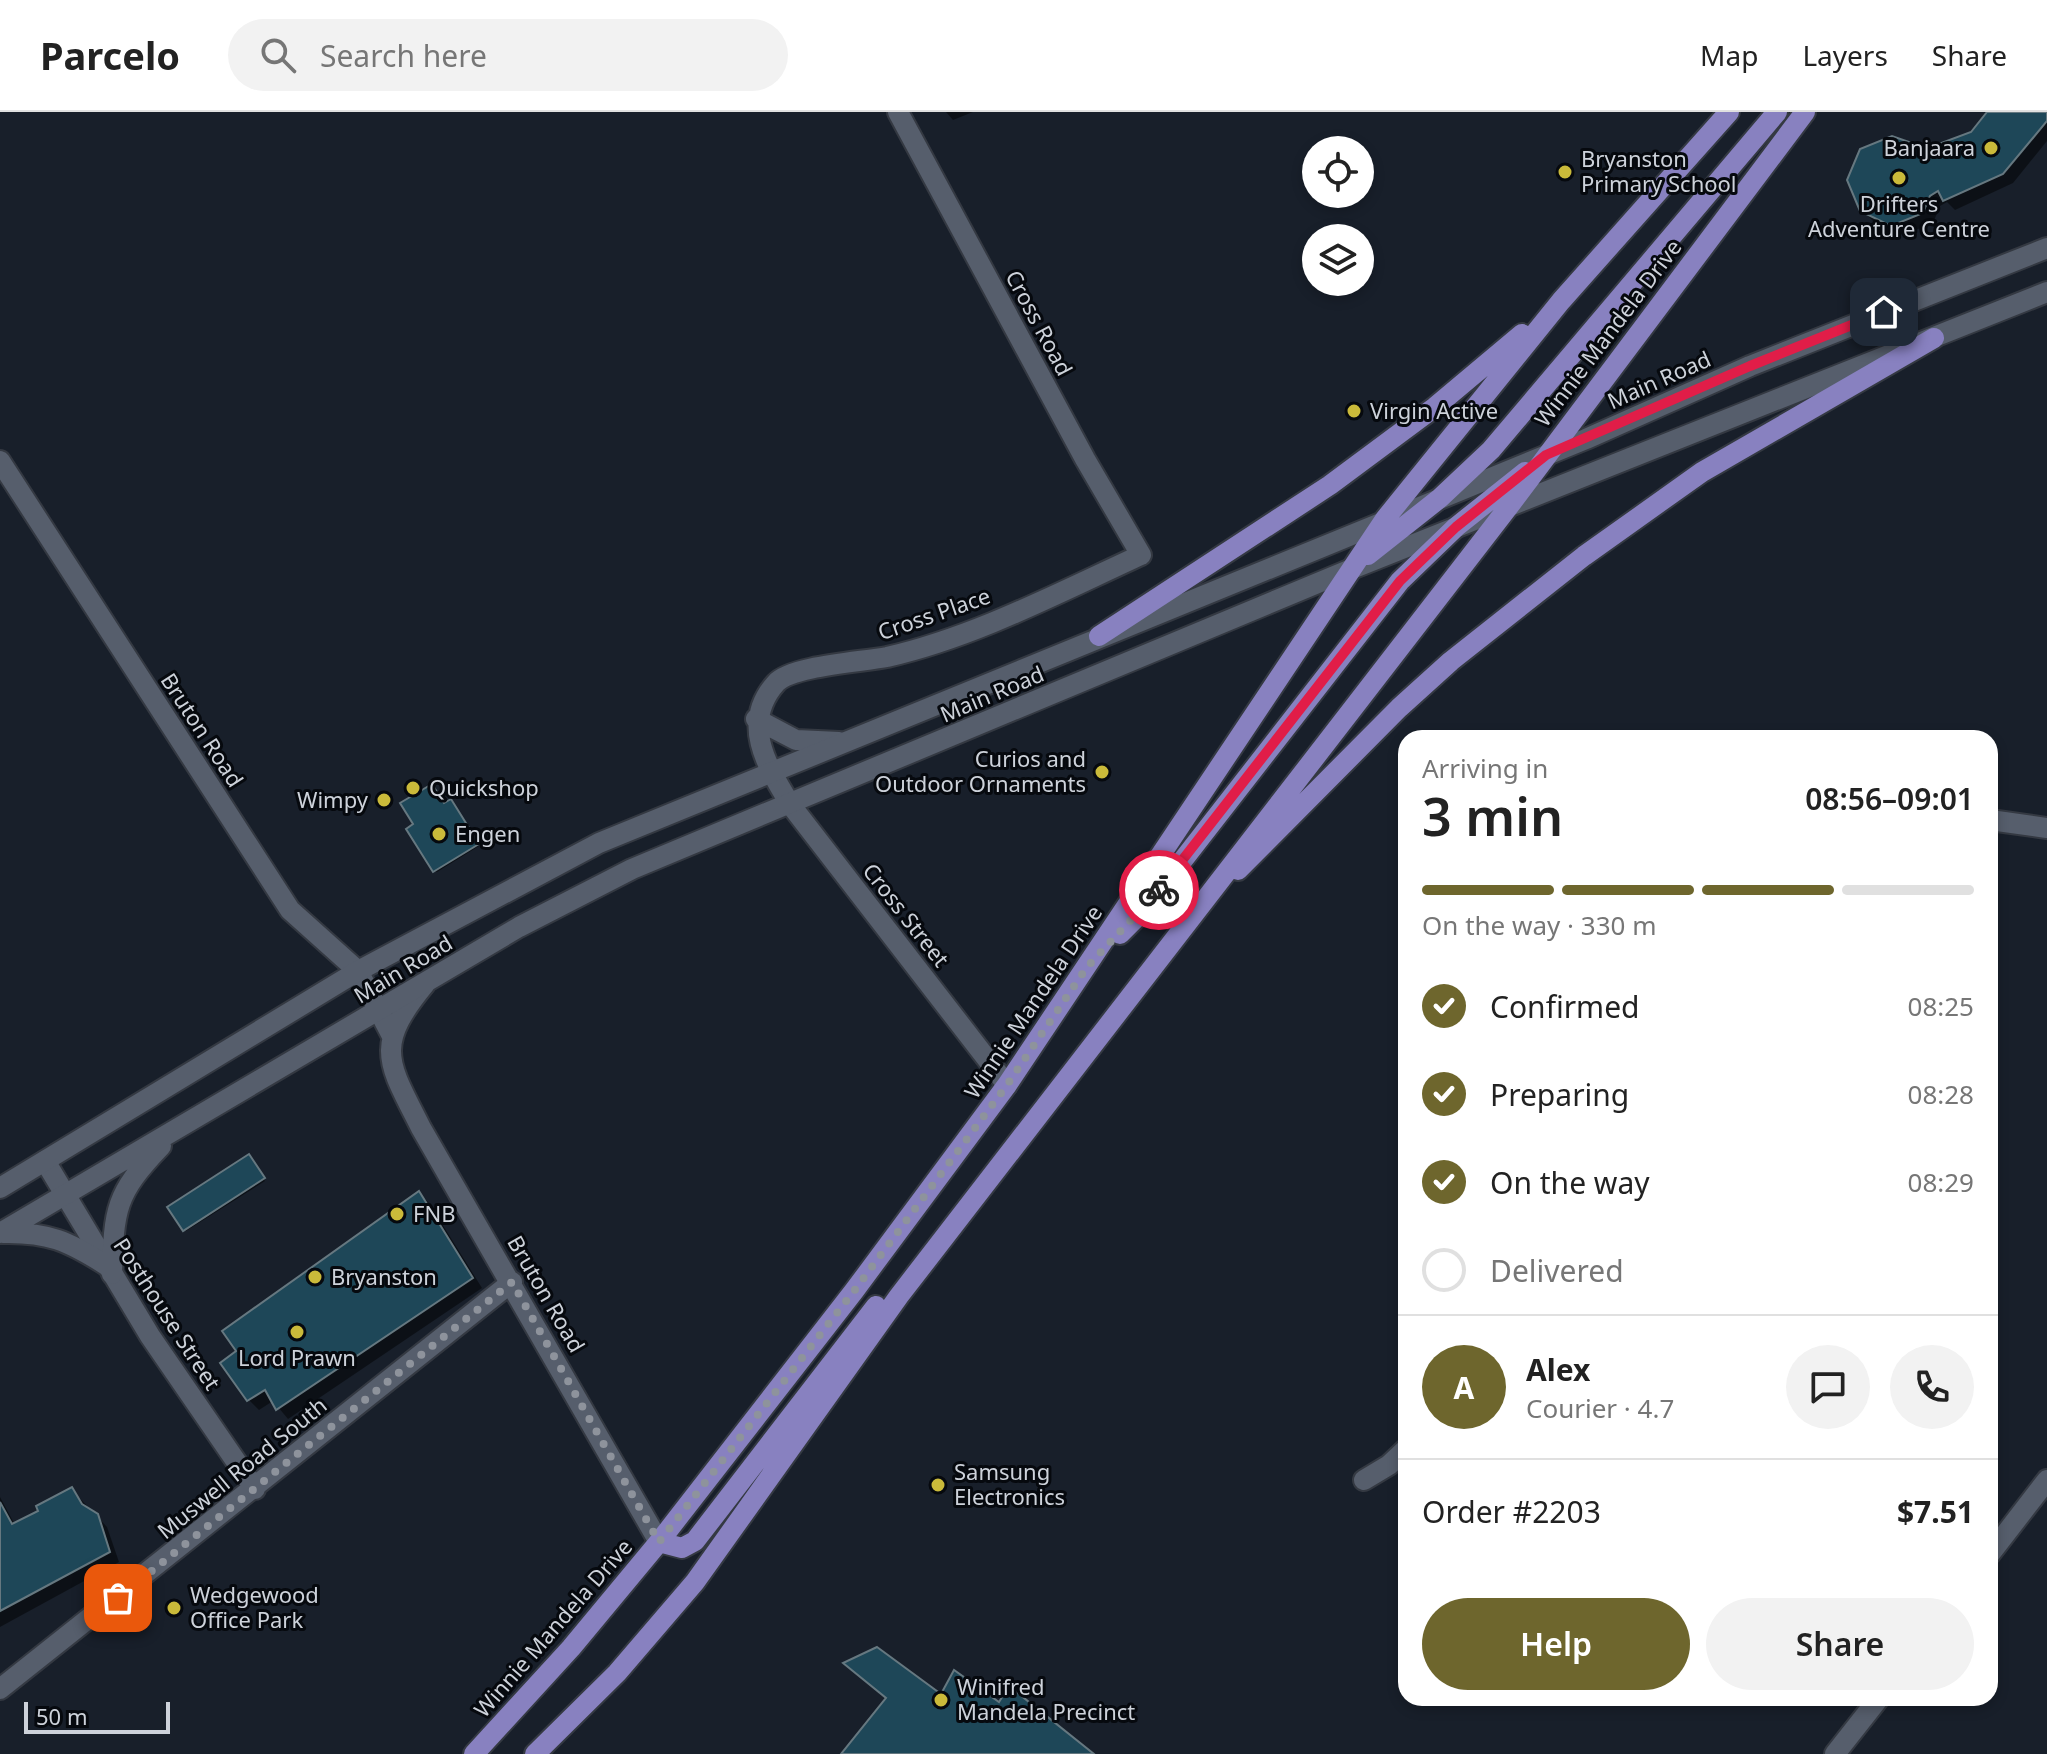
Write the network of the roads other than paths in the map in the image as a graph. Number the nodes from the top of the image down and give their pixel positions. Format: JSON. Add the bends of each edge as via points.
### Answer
{"nodes":[{"id":1,"x":898,"y":112,"type":"edge"},
{"id":2,"x":1729,"y":112,"type":"edge"},
{"id":3,"x":1777,"y":112,"type":"edge"},
{"id":4,"x":1805,"y":112,"type":"edge"},
{"id":5,"x":2047,"y":248,"type":"edge"},
{"id":6,"x":2047,"y":292,"type":"edge"},
{"id":7,"x":1561,"y":301,"type":"junction"},
{"id":8,"x":1934,"y":338,"type":"junction"},
{"id":9,"x":1546,"y":455,"type":"junction"},
{"id":10,"x":0,"y":461,"type":"edge"},
{"id":11,"x":1440,"y":498,"type":"junction"},
{"id":12,"x":1510,"y":505,"type":"junction"},
{"id":13,"x":1385,"y":519,"type":"junction"},
{"id":14,"x":1456,"y":527,"type":"junction"},
{"id":15,"x":1141,"y":555,"type":"joint"},
{"id":16,"x":1349,"y":570,"type":"junction"},
{"id":17,"x":1099,"y":636,"type":"junction"},
{"id":18,"x":756,"y":719,"type":"junction"},
{"id":19,"x":839,"y":742,"type":"junction"},
{"id":20,"x":770,"y":772,"type":"junction"},
{"id":21,"x":790,"y":804,"type":"junction"},
{"id":22,"x":1998,"y":821,"type":"edge"},
{"id":23,"x":2047,"y":828,"type":"edge"},
{"id":24,"x":1189,"y":916,"type":"junction"},
{"id":25,"x":1087,"y":967,"type":"junction"},
{"id":26,"x":358,"y":971,"type":"junction"},
{"id":27,"x":425,"y":984,"type":"junction"},
{"id":28,"x":380,"y":1012,"type":"junction"},
{"id":29,"x":392,"y":1036,"type":"junction"},
{"id":30,"x":1007,"y":1085,"type":"junction"},
{"id":31,"x":181,"y":1126,"type":"junction"},
{"id":32,"x":45,"y":1161,"type":"junction"},
{"id":33,"x":0,"y":1188,"type":"edge"},
{"id":34,"x":64,"y":1196,"type":"junction"},
{"id":35,"x":0,"y":1233,"type":"edge"},
{"id":36,"x":109,"y":1270,"type":"junction"},
{"id":37,"x":512,"y":1282,"type":"junction"},
{"id":38,"x":899,"y":1296,"type":"junction"},
{"id":39,"x":1398,"y":1457,"type":"edge"},
{"id":40,"x":1364,"y":1480,"type":"dead end"},
{"id":41,"x":2047,"y":1480,"type":"edge"},
{"id":42,"x":255,"y":1489,"type":"junction"},
{"id":43,"x":659,"y":1542,"type":"junction"},
{"id":44,"x":1998,"y":1544,"type":"edge"},
{"id":45,"x":0,"y":1689,"type":"edge"},
{"id":46,"x":1873,"y":1706,"type":"edge"},
{"id":47,"x":474,"y":1754,"type":"edge"},
{"id":48,"x":535,"y":1754,"type":"edge"},
{"id":49,"x":1835,"y":1754,"type":"edge"}],
"edges":[{"from":1,"to":15,"type":"main road","name":"Cross Road"},
{"from":2,"to":7,"type":"main road","name":"Winnie Mandela Drive"},
{"from":3,"to":11,"type":"main road","via":[[1491,450]]},
{"from":4,"to":9,"type":"main road","name":"Winnie Mandela Drive"},
{"from":5,"to":9,"type":"main road","name":"Main Road","via":[[1750,366]]},
{"from":6,"to":8,"type":"main road","name":"Main Road"},
{"from":7,"to":13,"type":"main road","name":"Winnie Mandela Drive"},
{"from":7,"to":17,"type":"main road","via":[[1435,407],[1330,485]]},
{"from":8,"to":12,"type":"main road","name":"Main Road"},
{"from":8,"to":24,"type":"main road","via":[[1702,472],[1550,583],[1399,708]]},
{"from":9,"to":11,"type":"main road","name":"Main Road"},
{"from":9,"to":12,"type":"main road","name":"Winnie Mandela Drive"},
{"from":9,"to":14,"type":"main road"},
{"from":10,"to":26,"type":"main road","name":"Bruton Road","via":[[290,910]]},
{"from":11,"to":13,"type":"main road","name":"Main Road"},
{"from":11,"to":16,"type":"main road"},
{"from":12,"to":14,"type":"main road","name":"Main Road"},
{"from":12,"to":24,"type":"main road","name":"Winnie Mandela Drive"},
{"from":13,"to":16,"type":"main road","name":"Winnie Mandela Drive"},
{"from":13,"to":17,"type":"main road","name":"Main Road"},
{"from":14,"to":16,"type":"main road","name":"Main Road"},
{"from":14,"to":25,"type":"main road","via":[[1400,581],[1144,910]]},
{"from":15,"to":18,"type":"main road","name":"Cross Place","via":[[949,638],[785,676],[763,700]]},
{"from":16,"to":21,"type":"main road","name":"Main Road"},
{"from":16,"to":25,"type":"main road","name":"Winnie Mandela Drive"},
{"from":17,"to":19,"type":"main road","name":"Main Road"},
{"from":18,"to":19,"type":"main road","via":[[796,740]]},
{"from":18,"to":20,"type":"main road"},
{"from":19,"to":20,"type":"main road","name":"Main Road"},
{"from":20,"to":21,"type":"main road","name":"Cross Street"},
{"from":20,"to":26,"type":"main road","name":"Main Road","via":[[599,843]]},
{"from":21,"to":27,"type":"main road","name":"Main Road","via":[[632,869],[519,927]]},
{"from":21,"to":30,"type":"main road","name":"Cross Street"},
{"from":22,"to":23,"type":"main road"},
{"from":24,"to":38,"type":"main road","name":"Winnie Mandela Drive"},
{"from":25,"to":30,"type":"main road","name":"Winnie Mandela Drive"},
{"from":26,"to":28,"type":"main road","name":"Bruton Road"},
{"from":26,"to":32,"type":"main road","name":"Main Road"},
{"from":27,"to":28,"type":"main road","name":"Main Road"},
{"from":27,"to":29,"type":"main road","via":[[404,1009]]},
{"from":28,"to":29,"type":"main road","name":"Bruton Road"},
{"from":28,"to":31,"type":"main road","name":"Main Road"},
{"from":29,"to":37,"type":"main road","name":"Bruton Road","via":[[389,1064]]},
{"from":30,"to":43,"type":"main road","name":"Winnie Mandela Drive"},
{"from":31,"to":34,"type":"main road","name":"Main Road"},
{"from":31,"to":36,"type":"main road","via":[[131,1178],[116,1208]]},
{"from":32,"to":33,"type":"main road","name":"Main Road"},
{"from":32,"to":34,"type":"main road","name":"Posthouse Street"},
{"from":34,"to":35,"type":"main road","name":"Main Road"},
{"from":34,"to":36,"type":"main road","name":"Posthouse Street"},
{"from":35,"to":36,"type":"main road","via":[[36,1232],[59,1239]]},
{"from":36,"to":42,"type":"main road","name":"Posthouse Street"},
{"from":37,"to":42,"type":"main road","name":"Muswell Road South"},
{"from":37,"to":43,"type":"main road","name":"Bruton Road"},
{"from":38,"to":43,"type":"main road","via":[[874,1307],[695,1541],[682,1548]]},
{"from":38,"to":48,"type":"main road","name":"Winnie Mandela Drive","via":[[695,1582],[617,1673]]},
{"from":39,"to":40,"type":"main road"},
{"from":41,"to":44,"type":"main road"},
{"from":42,"to":45,"type":"main road","name":"Muswell Road South"},
{"from":43,"to":47,"type":"main road","name":"Winnie Mandela Drive"},
{"from":46,"to":49,"type":"main road"}]}
